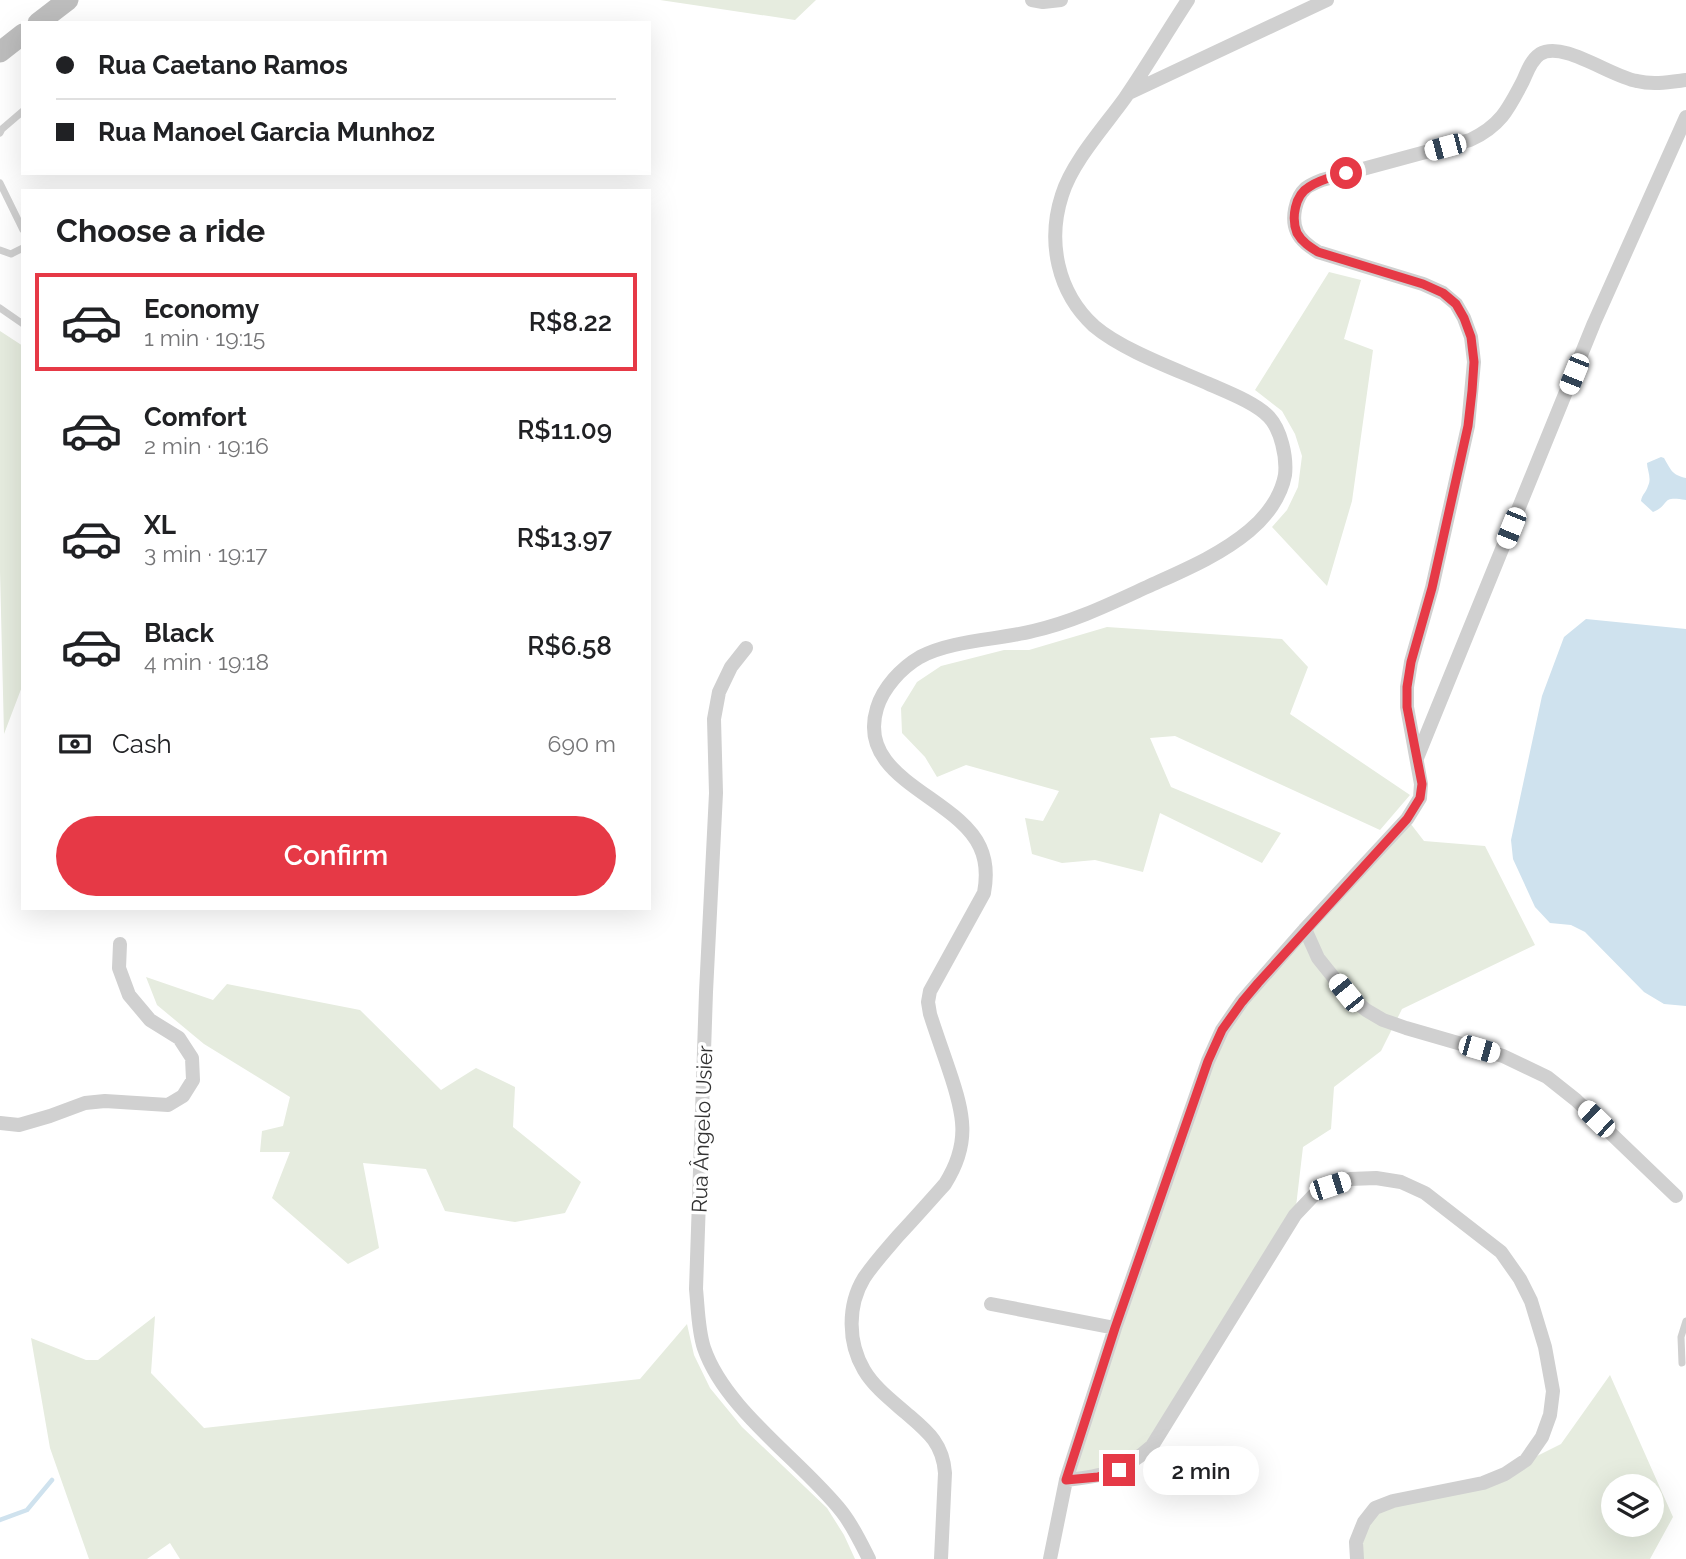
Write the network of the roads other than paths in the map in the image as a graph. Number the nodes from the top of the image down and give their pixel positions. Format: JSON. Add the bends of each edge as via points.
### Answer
{"nodes":[{"id":1,"x":68,"y":0,"type":"edge"},
{"id":2,"x":1032,"y":0,"type":"edge"},
{"id":3,"x":1061,"y":0,"type":"edge"},
{"id":4,"x":1188,"y":0,"type":"edge"},
{"id":5,"x":1327,"y":0,"type":"edge"},
{"id":6,"x":41,"y":21,"type":"edge"},
{"id":7,"x":21,"y":36,"type":"edge"},
{"id":8,"x":0,"y":52,"type":"edge"},
{"id":9,"x":1686,"y":80,"type":"edge"},
{"id":10,"x":1128,"y":94,"type":"junction"},
{"id":11,"x":21,"y":113,"type":"edge"},
{"id":12,"x":1686,"y":117,"type":"edge"},
{"id":13,"x":0,"y":133,"type":"edge"},
{"id":14,"x":0,"y":183,"type":"edge"},
{"id":15,"x":21,"y":226,"type":"edge"},
{"id":16,"x":21,"y":249,"type":"edge"},
{"id":17,"x":0,"y":250,"type":"edge"},
{"id":18,"x":0,"y":308,"type":"edge"},
{"id":19,"x":21,"y":323,"type":"edge"},
{"id":20,"x":746,"y":648,"type":"dead end"},
{"id":21,"x":1417,"y":758,"type":"junction"},
{"id":22,"x":1305,"y":929,"type":"junction"},
{"id":23,"x":120,"y":944,"type":"dead end"},
{"id":24,"x":0,"y":1123,"type":"edge"},
{"id":25,"x":1676,"y":1196,"type":"dead end"},
{"id":26,"x":991,"y":1304,"type":"dead end"},
{"id":27,"x":1686,"y":1321,"type":"edge"},
{"id":28,"x":1115,"y":1328,"type":"junction"},
{"id":29,"x":1682,"y":1363,"type":"dead end"},
{"id":30,"x":1066,"y":1480,"type":"junction"},
{"id":31,"x":869,"y":1559,"type":"edge"},
{"id":32,"x":941,"y":1559,"type":"edge"},
{"id":33,"x":1050,"y":1559,"type":"edge"},
{"id":34,"x":1357,"y":1559,"type":"edge"}],
"edges":[{"from":1,"to":6,"type":"street"},
{"from":2,"to":3,"type":"street"},
{"from":4,"to":10,"type":"street"},
{"from":5,"to":10,"type":"street"},
{"from":7,"to":8,"type":"street"},
{"from":9,"to":21,"type":"street","via":[[1640,82],[1566,52],[1542,53],[1533,61],[1501,120],[1485,133],[1322,180],[1306,188],[1297,201],[1294,216],[1304,243],[1318,252],[1443,293],[1456,304],[1471,337],[1474,362],[1468,426],[1407,687]]},
{"from":10,"to":32,"type":"street","via":[[1063,191],[1055,240],[1063,283],[1075,304],[1111,338],[1246,401],[1269,417],[1281,438],[1284,478],[1278,498],[1266,514],[1212,556],[1083,617],[949,647],[920,658],[883,693],[876,712],[874,732],[886,761],[971,832],[986,863],[984,893],[928,1002],[960,1103],[959,1157],[945,1184],[863,1281],[852,1319],[852,1338],[865,1372],[939,1445],[945,1473]]},
{"from":11,"to":13,"type":"lane"},
{"from":12,"to":21,"type":"street","via":[[1594,323]]},
{"from":14,"to":15,"type":"lane"},
{"from":16,"to":17,"type":"lane","via":[[11,254]]},
{"from":18,"to":19,"type":"lane"},
{"from":20,"to":31,"type":"street","name":"Rua Ângelo Usier","via":[[719,692],[714,719],[716,793],[696,1289],[699,1321],[703,1346],[725,1387],[844,1514]]},
{"from":21,"to":22,"type":"street","via":[[1422,784],[1415,807]]},
{"from":22,"to":25,"type":"street","via":[[1318,958],[1366,1010],[1406,1028],[1503,1056],[1546,1077]]},
{"from":22,"to":28,"type":"street","via":[[1222,1030]]},
{"from":23,"to":24,"type":"street","via":[[119,968],[128,995],[150,1020],[179,1038],[191,1058],[193,1080],[183,1096],[168,1105],[85,1103],[19,1125]]},
{"from":26,"to":28,"type":"street"},
{"from":27,"to":29,"type":"lane"},
{"from":28,"to":30,"type":"street"},
{"from":30,"to":33,"type":"street"},
{"from":30,"to":34,"type":"street","via":[[1119,1470],[1152,1446],[1295,1215],[1312,1196],[1350,1179],[1401,1182],[1425,1193],[1501,1252],[1531,1301],[1553,1391],[1542,1437],[1526,1460],[1483,1483],[1375,1508],[1356,1542]]}]}
